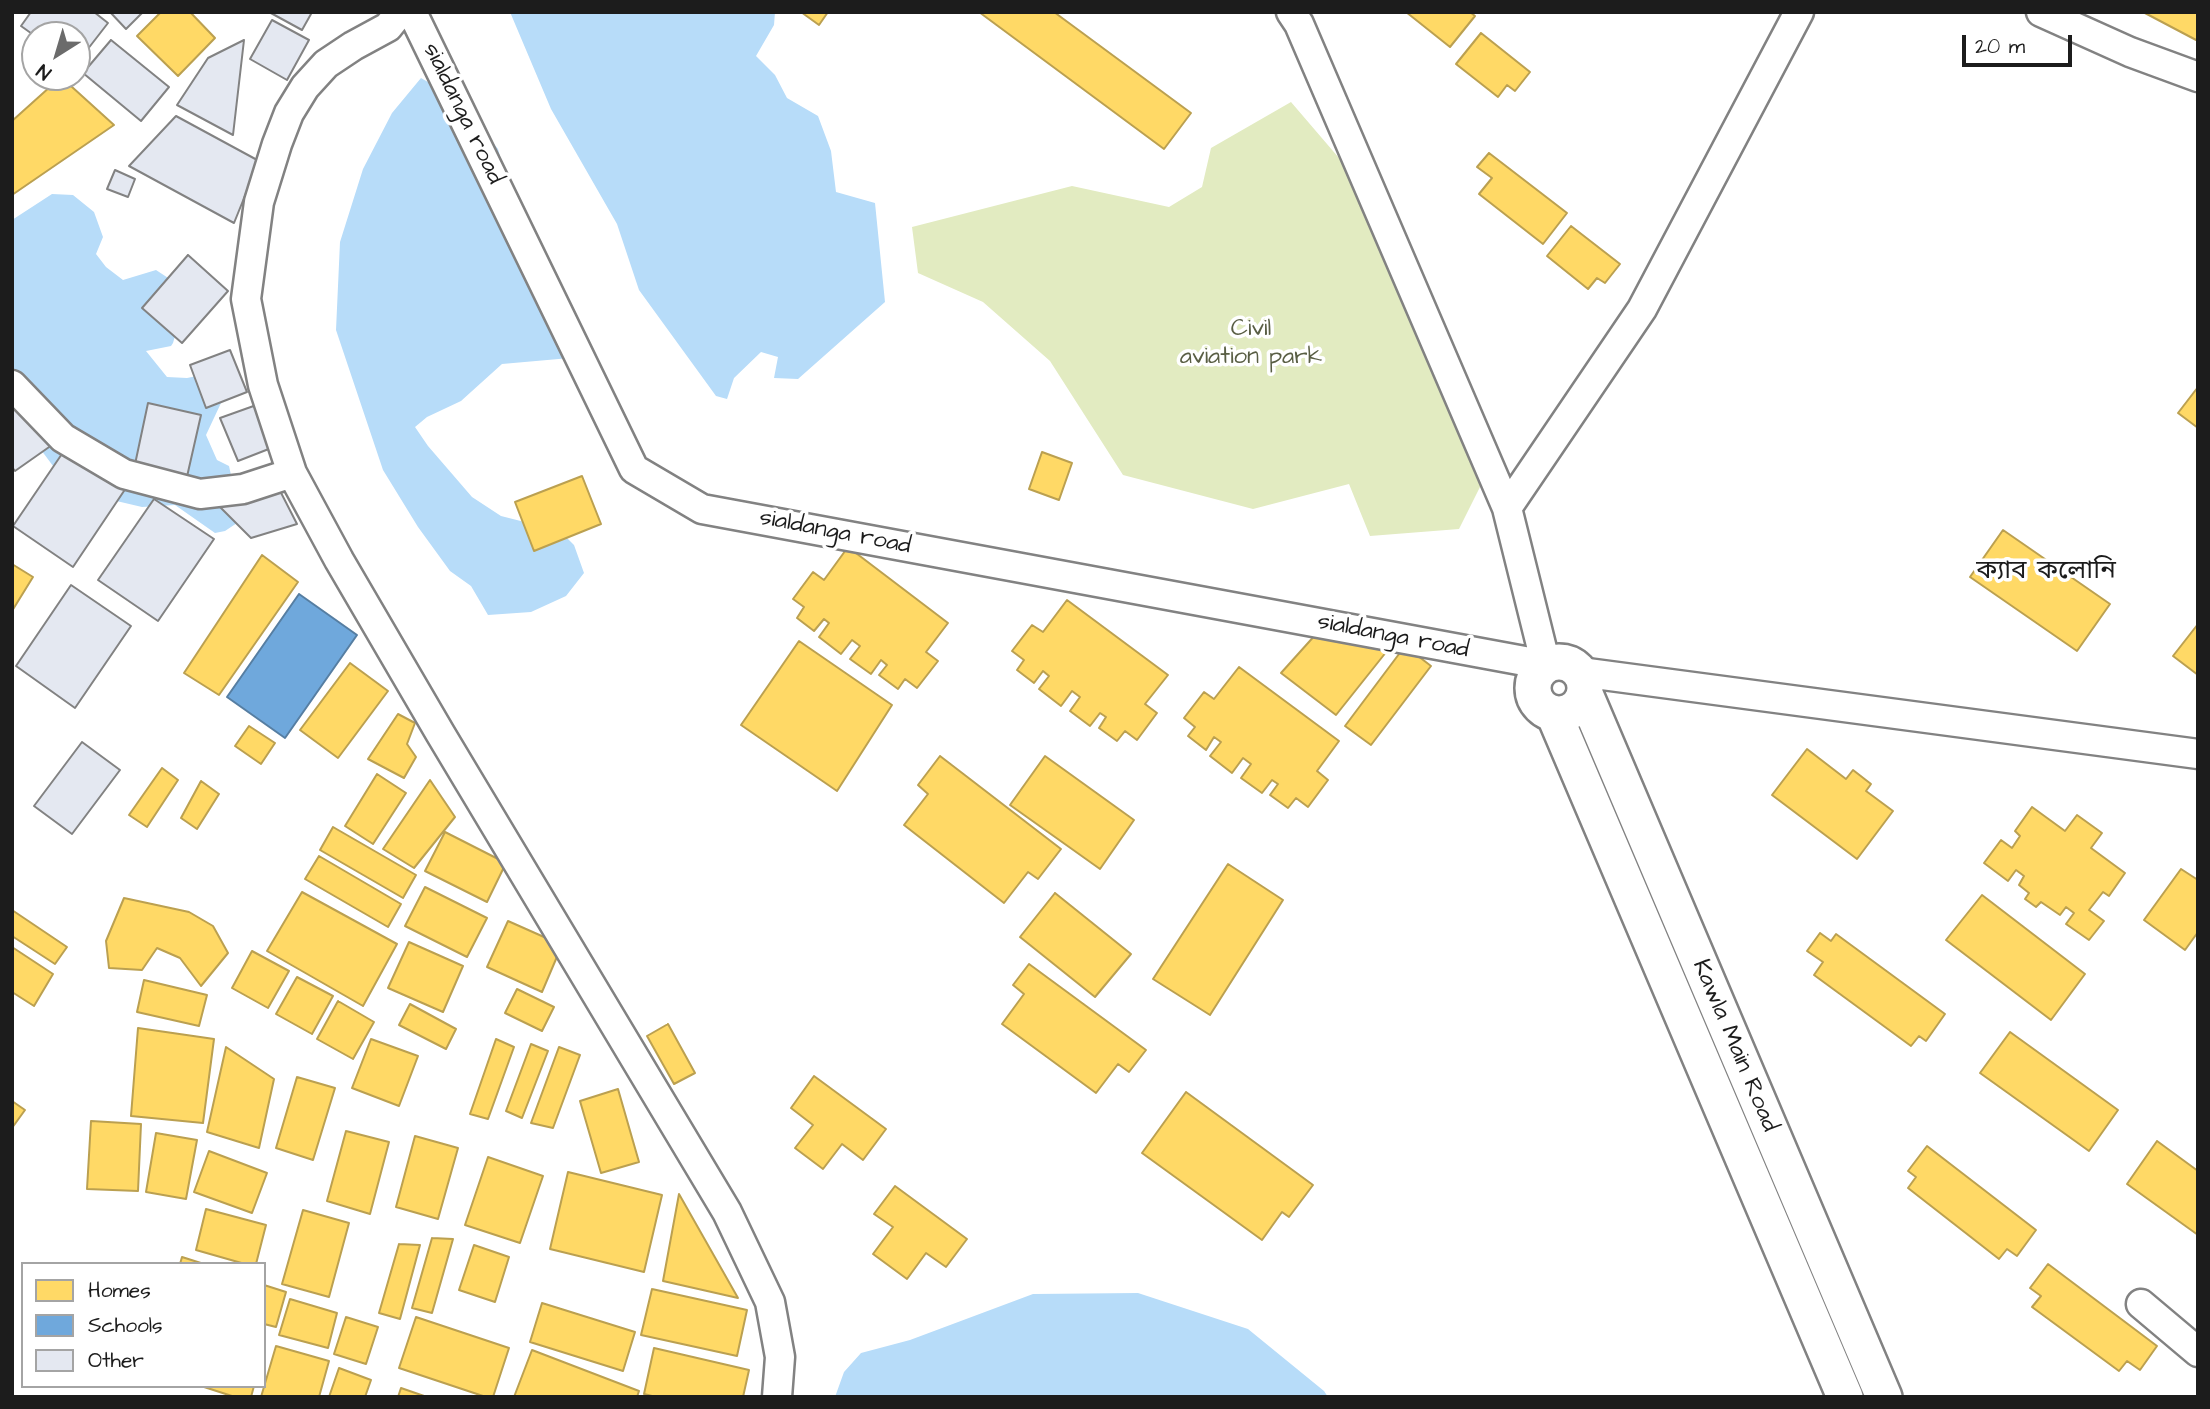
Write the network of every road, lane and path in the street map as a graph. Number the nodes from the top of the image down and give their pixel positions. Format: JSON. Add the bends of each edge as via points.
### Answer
{"nodes":[{"id":1,"x":400,"y":12,"type":"edge"},
{"id":2,"x":412,"y":12,"type":"edge"},
{"id":3,"x":1291,"y":12,"type":"edge"},
{"id":4,"x":1799,"y":12,"type":"edge"},
{"id":5,"x":2041,"y":12,"type":"edge"},
{"id":6,"x":2198,"y":78,"type":"edge"},
{"id":7,"x":12,"y":385,"type":"edge"},
{"id":8,"x":292,"y":473,"type":"junction"},
{"id":9,"x":1507,"y":508,"type":"junction"},
{"id":10,"x":1546,"y":665,"type":"junction"},
{"id":11,"x":1582,"y":683,"type":"junction"},
{"id":12,"x":1554,"y":714,"type":"junction"},
{"id":13,"x":2198,"y":754,"type":"edge"},
{"id":14,"x":2141,"y":1304,"type":"dead end"},
{"id":15,"x":2198,"y":1352,"type":"edge"},
{"id":16,"x":777,"y":1397,"type":"edge"},
{"id":17,"x":1844,"y":1397,"type":"edge"},
{"id":18,"x":1884,"y":1397,"type":"edge"}],
"edges":[{"from":1,"to":8,"type":"street","via":[[387,27],[326,64],[305,87],[289,113],[260,202],[246,299],[263,385]]},
{"from":2,"to":10,"type":"street","name":"sialdanga road","via":[[634,469],[702,509]]},
{"from":3,"to":9,"type":"street"},
{"from":4,"to":9,"type":"street","via":[[1642,309]]},
{"from":5,"to":6,"type":"street"},
{"from":7,"to":8,"type":"street","via":[[63,438],[124,474],[200,495],[243,489]]},
{"from":8,"to":16,"type":"street","via":[[440,733],[727,1212],[770,1302],[780,1357]]},
{"from":9,"to":10,"type":"street"},
{"from":10,"to":11,"type":"street","via":[[1568,663]]},
{"from":10,"to":12,"type":"street","name":"Kawla Main Road","via":[[1533,688],[1539,705]]},
{"from":11,"to":12,"type":"street","via":[[1582,702],[1570,712]]},
{"from":11,"to":13,"type":"street"},
{"from":11,"to":18,"type":"street","name":"Kawla Main Road"},
{"from":12,"to":17,"type":"street","name":"Kawla Main Road"},
{"from":14,"to":15,"type":"street"}]}
